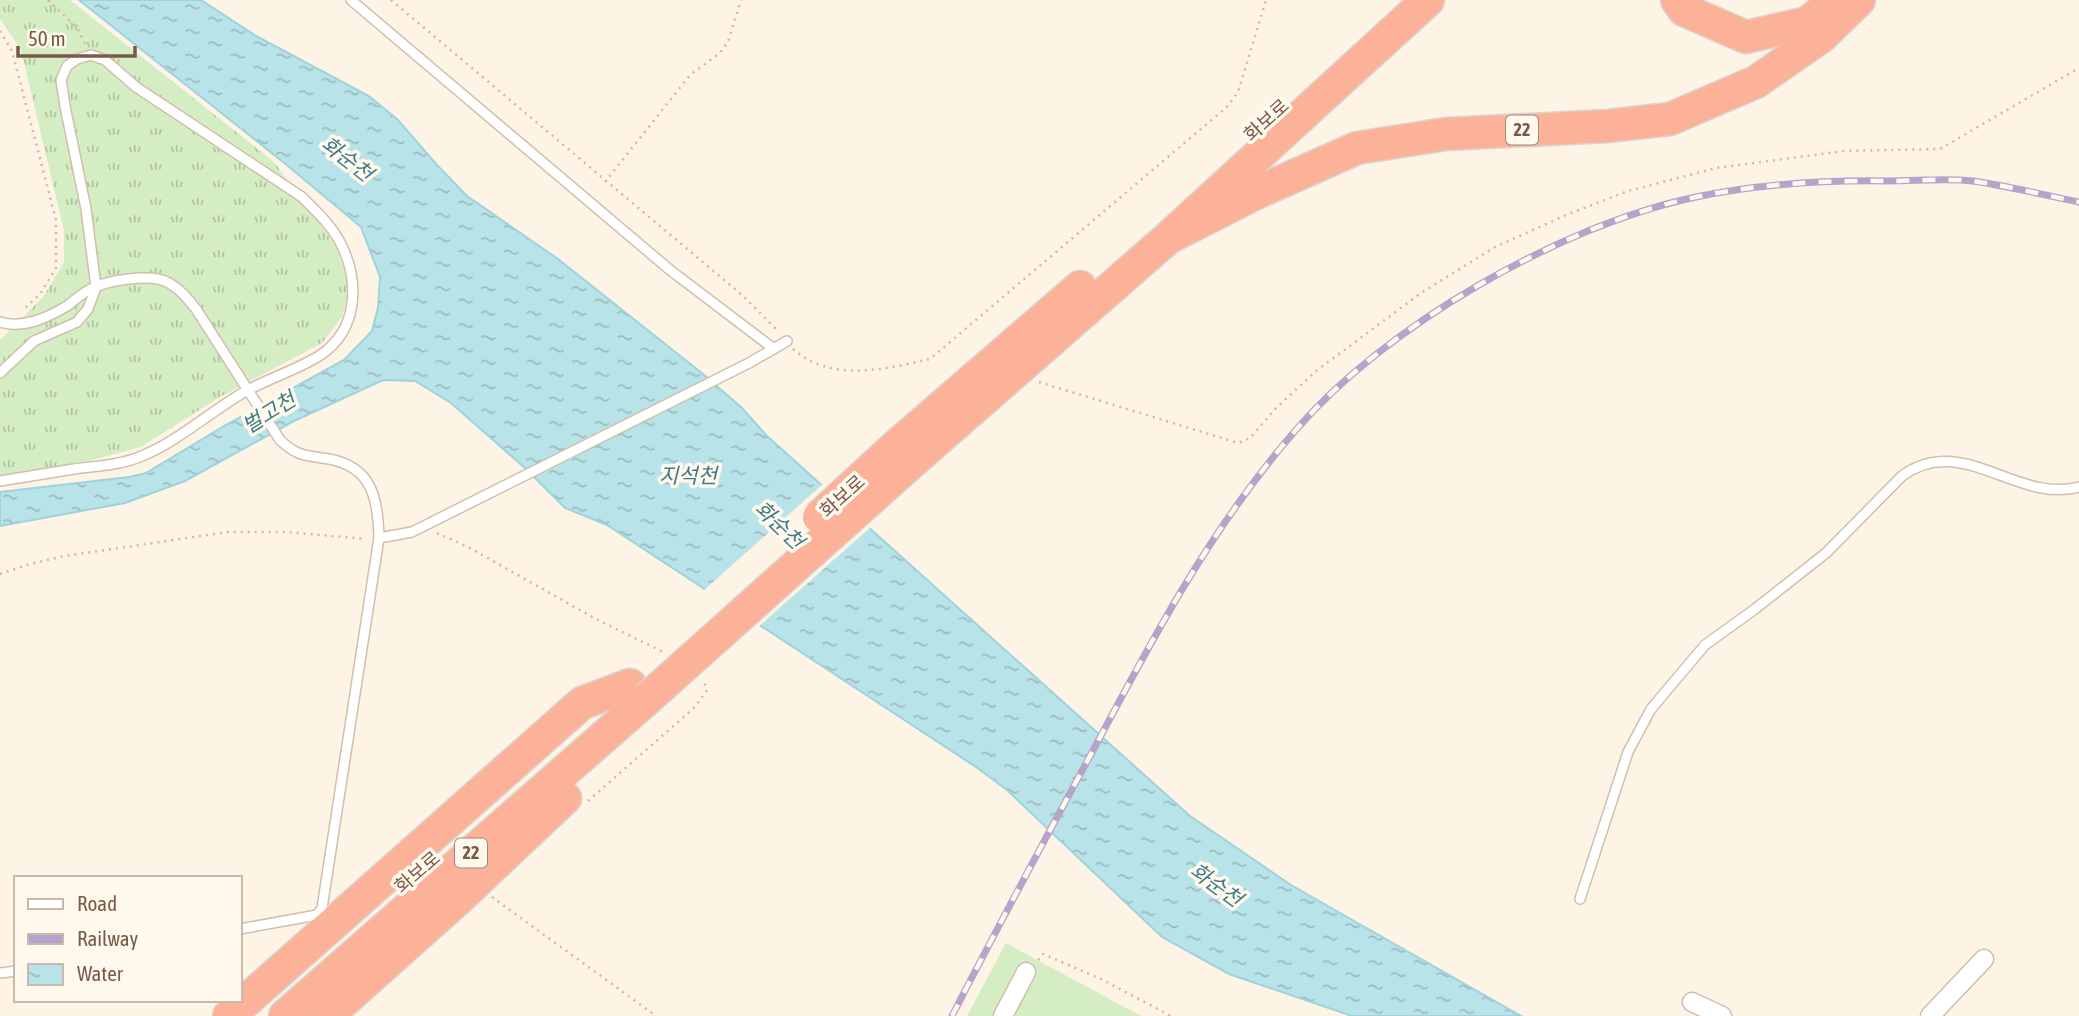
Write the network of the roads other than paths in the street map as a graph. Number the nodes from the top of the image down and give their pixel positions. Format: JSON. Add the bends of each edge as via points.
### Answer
{"nodes":[{"id":1,"x":351,"y":0,"type":"edge"},
{"id":2,"x":1398,"y":0,"type":"edge"},
{"id":3,"x":1428,"y":0,"type":"edge"},
{"id":4,"x":1677,"y":0,"type":"edge"},
{"id":5,"x":1836,"y":0,"type":"edge"},
{"id":6,"x":1859,"y":0,"type":"edge"},
{"id":7,"x":1168,"y":239,"type":"junction"},
{"id":8,"x":96,"y":288,"type":"junction"},
{"id":9,"x":4,"y":323,"type":"edge"},
{"id":10,"x":787,"y":341,"type":"road end"},
{"id":11,"x":774,"y":349,"type":"junction"},
{"id":12,"x":0,"y":373,"type":"edge"},
{"id":13,"x":249,"y":394,"type":"junction"},
{"id":14,"x":904,"y":454,"type":"junction"},
{"id":15,"x":0,"y":481,"type":"edge"},
{"id":16,"x":2079,"y":487,"type":"edge"},
{"id":17,"x":379,"y":538,"type":"junction"},
{"id":18,"x":638,"y":692,"type":"junction"},
{"id":19,"x":1580,"y":899,"type":"dead end"},
{"id":20,"x":242,"y":929,"type":"edge"},
{"id":21,"x":1983,"y":960,"type":"dead end"},
{"id":22,"x":1026,"y":972,"type":"road end"},
{"id":23,"x":1692,"y":1002,"type":"dead end"},
{"id":24,"x":287,"y":1005,"type":"edge"},
{"id":25,"x":235,"y":1012,"type":"edge"},
{"id":26,"x":327,"y":1016,"type":"edge"},
{"id":27,"x":1003,"y":1016,"type":"edge"},
{"id":28,"x":1722,"y":1016,"type":"edge"},
{"id":29,"x":1930,"y":1016,"type":"edge"}],
"edges":[{"from":1,"to":11,"type":"lane","via":[[670,270]]},
{"from":2,"to":14,"type":"highway","name":"화보로","number":"22"},
{"from":3,"to":7,"type":"highway","name":"화보로","number":"22"},
{"from":4,"to":5,"type":"highway","via":[[1684,10],[1746,37],[1807,23]]},
{"from":6,"to":7,"type":"highway","number":"22","via":[[1822,36],[1756,82],[1670,119],[1446,134],[1357,148]]},
{"from":7,"to":14,"type":"highway","name":"화보로","number":"22"},
{"from":8,"to":9,"type":"lane","via":[[26,324]]},
{"from":8,"to":12,"type":"lane","via":[[77,323],[34,341]]},
{"from":8,"to":13,"type":"lane","via":[[152,278],[182,292]]},
{"from":8,"to":13,"type":"lane","via":[[61,80],[67,66],[91,55],[105,60],[136,87],[302,197],[339,240],[353,286],[351,316],[337,340],[317,357]]},
{"from":10,"to":11,"type":"lane"},
{"from":11,"to":17,"type":"lane","via":[[412,532]]},
{"from":13,"to":15,"type":"lane","via":[[141,457]]},
{"from":13,"to":17,"type":"lane","via":[[275,435],[294,454],[356,469],[378,506]]},
{"from":14,"to":18,"type":"highway","name":"화보로","number":"22","bridge":true},
{"from":16,"to":19,"type":"lane","via":[[2053,491],[2033,487],[1960,462],[1924,464],[1902,476],[1826,553],[1705,645],[1651,709],[1628,752]]},
{"from":17,"to":20,"type":"lane","via":[[322,908],[317,915]]},
{"from":18,"to":24,"type":"highway","name":"화보로","number":"22"},
{"from":18,"to":25,"type":"highway","via":[[582,703]]},
{"from":18,"to":26,"type":"highway","via":[[622,744],[450,914]]},
{"from":21,"to":29,"type":"street"},
{"from":22,"to":27,"type":"street"},
{"from":23,"to":28,"type":"street"},
{"from":24,"to":25,"type":"highway","name":"화보로","number":"22"}]}
